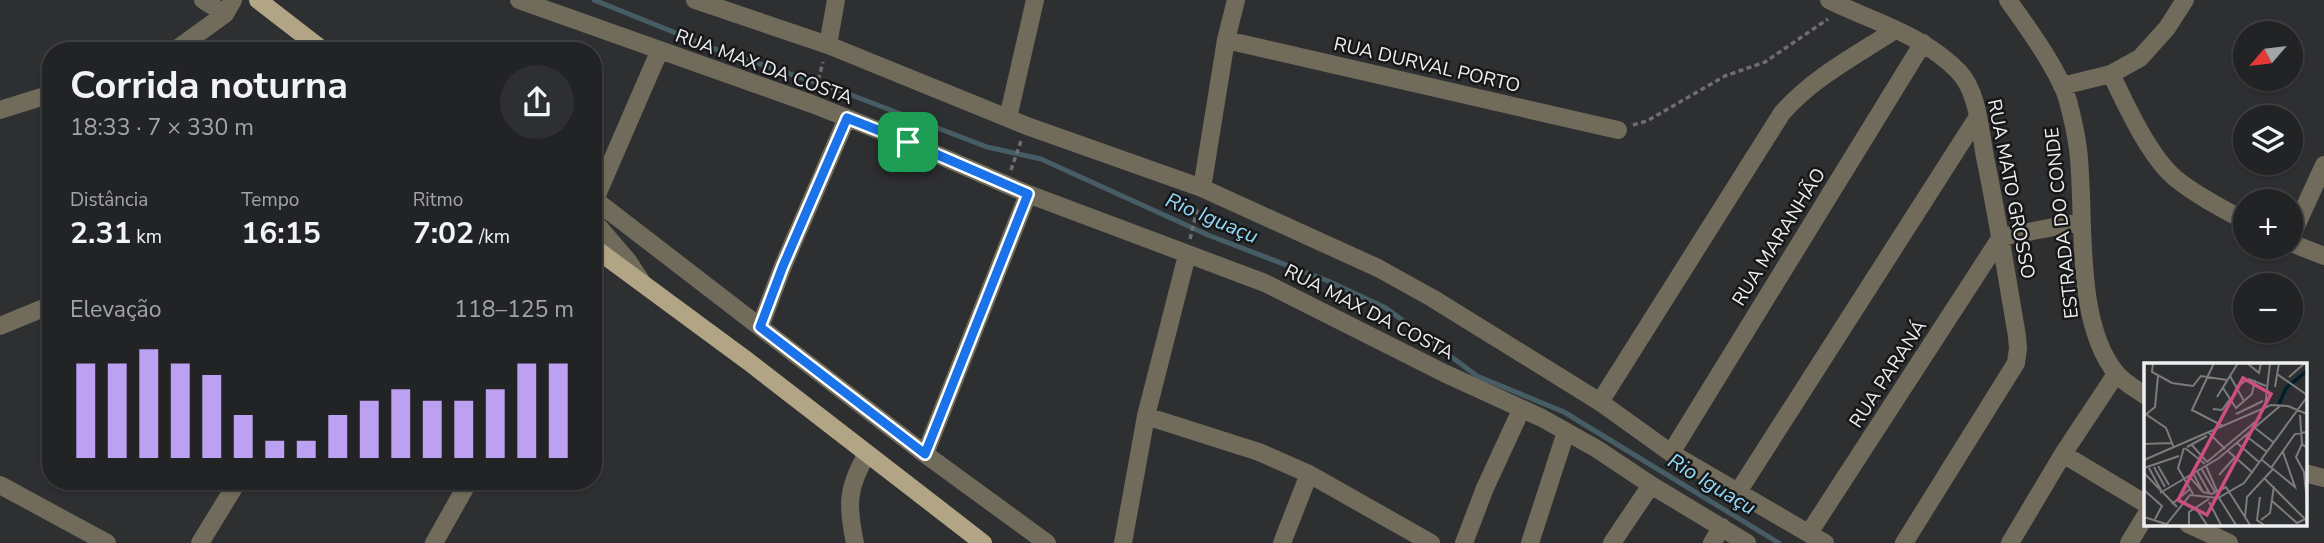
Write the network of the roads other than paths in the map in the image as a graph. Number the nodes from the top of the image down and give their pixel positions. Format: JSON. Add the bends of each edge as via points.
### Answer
{"nodes":[{"id":1,"x":204,"y":0,"type":"edge"},
{"id":2,"x":258,"y":0,"type":"edge"},
{"id":3,"x":519,"y":0,"type":"edge"},
{"id":4,"x":695,"y":0,"type":"edge"},
{"id":5,"x":836,"y":0,"type":"edge"},
{"id":6,"x":1035,"y":0,"type":"edge"},
{"id":7,"x":1236,"y":0,"type":"edge"},
{"id":8,"x":2008,"y":0,"type":"edge"},
{"id":9,"x":2185,"y":0,"type":"edge"},
{"id":10,"x":1836,"y":4,"type":"edge"},
{"id":11,"x":229,"y":7,"type":"edge"},
{"id":12,"x":1895,"y":30,"type":"junction"},
{"id":13,"x":1226,"y":40,"type":"junction"},
{"id":14,"x":185,"y":42,"type":"edge"},
{"id":15,"x":312,"y":42,"type":"edge"},
{"id":16,"x":1923,"y":43,"type":"junction"},
{"id":17,"x":827,"y":49,"type":"junction"},
{"id":18,"x":659,"y":51,"type":"junction"},
{"id":19,"x":2111,"y":75,"type":"junction"},
{"id":20,"x":2062,"y":86,"type":"junction"},
{"id":21,"x":42,"y":97,"type":"edge"},
{"id":22,"x":0,"y":110,"type":"edge"},
{"id":23,"x":847,"y":118,"type":"junction"},
{"id":24,"x":1008,"y":118,"type":"junction"},
{"id":25,"x":1977,"y":118,"type":"junction"},
{"id":26,"x":1618,"y":130,"type":"road end"},
{"id":27,"x":2324,"y":165,"type":"edge"},
{"id":28,"x":602,"y":183,"type":"edge"},
{"id":29,"x":1201,"y":192,"type":"junction"},
{"id":30,"x":1028,"y":194,"type":"junction"},
{"id":31,"x":602,"y":208,"type":"edge"},
{"id":32,"x":2303,"y":211,"type":"edge"},
{"id":33,"x":2233,"y":215,"type":"edge"},
{"id":34,"x":2081,"y":222,"type":"junction"},
{"id":35,"x":602,"y":231,"type":"edge"},
{"id":36,"x":2001,"y":237,"type":"junction"},
{"id":37,"x":2303,"y":248,"type":"edge"},
{"id":38,"x":1188,"y":250,"type":"junction"},
{"id":39,"x":602,"y":253,"type":"edge"},
{"id":40,"x":2324,"y":256,"type":"edge"},
{"id":41,"x":641,"y":281,"type":"junction"},
{"id":42,"x":42,"y":309,"type":"edge"},
{"id":43,"x":0,"y":326,"type":"edge"},
{"id":44,"x":760,"y":327,"type":"junction"},
{"id":45,"x":2116,"y":374,"type":"junction"},
{"id":46,"x":2144,"y":395,"type":"edge"},
{"id":47,"x":1600,"y":402,"type":"junction"},
{"id":48,"x":1521,"y":410,"type":"junction"},
{"id":49,"x":1146,"y":416,"type":"junction"},
{"id":50,"x":1566,"y":432,"type":"junction"},
{"id":51,"x":1671,"y":453,"type":"junction"},
{"id":52,"x":867,"y":454,"type":"junction"},
{"id":53,"x":925,"y":454,"type":"junction"},
{"id":54,"x":2063,"y":454,"type":"junction"},
{"id":55,"x":2306,"y":473,"type":"edge"},
{"id":56,"x":1309,"y":474,"type":"junction"},
{"id":57,"x":2324,"y":478,"type":"edge"},
{"id":58,"x":0,"y":485,"type":"edge"},
{"id":59,"x":1651,"y":485,"type":"junction"},
{"id":60,"x":232,"y":490,"type":"edge"},
{"id":61,"x":464,"y":490,"type":"edge"},
{"id":62,"x":1738,"y":492,"type":"junction"},
{"id":63,"x":2144,"y":503,"type":"edge"},
{"id":64,"x":2144,"y":518,"type":"edge"},
{"id":65,"x":2192,"y":526,"type":"edge"},
{"id":66,"x":1722,"y":527,"type":"junction"},
{"id":67,"x":1817,"y":538,"type":"edge"},
{"id":68,"x":107,"y":543,"type":"edge"},
{"id":69,"x":200,"y":543,"type":"edge"},
{"id":70,"x":434,"y":543,"type":"edge"},
{"id":71,"x":855,"y":543,"type":"edge"},
{"id":72,"x":983,"y":543,"type":"edge"},
{"id":73,"x":1046,"y":543,"type":"edge"},
{"id":74,"x":1123,"y":543,"type":"edge"},
{"id":75,"x":1282,"y":543,"type":"edge"},
{"id":76,"x":1431,"y":543,"type":"edge"},
{"id":77,"x":1464,"y":543,"type":"edge"},
{"id":78,"x":1530,"y":543,"type":"edge"},
{"id":79,"x":1612,"y":543,"type":"edge"},
{"id":80,"x":1712,"y":543,"type":"edge"},
{"id":81,"x":1747,"y":543,"type":"edge"},
{"id":82,"x":1904,"y":543,"type":"edge"},
{"id":83,"x":2010,"y":543,"type":"edge"},
{"id":84,"x":2129,"y":543,"type":"edge"},
{"id":85,"x":2229,"y":543,"type":"edge"}],
"edges":[{"from":1,"to":11,"type":"street"},
{"from":2,"to":15,"type":"main road"},
{"from":3,"to":18,"type":"street","name":"RUA MAX DA COSTA"},
{"from":4,"to":17,"type":"street","name":"RUA MAX DA COSTA"},
{"from":5,"to":17,"type":"street"},
{"from":6,"to":24,"type":"street"},
{"from":7,"to":13,"type":"street"},
{"from":8,"to":20,"type":"street","name":"ESTRADA DO CONDE"},
{"from":9,"to":19,"type":"street","via":[[2140,58]]},
{"from":10,"to":12,"type":"street","name":"RUA MATO GROSSO"},
{"from":11,"to":14,"type":"street"},
{"from":12,"to":16,"type":"street","name":"RUA MATO GROSSO"},
{"from":12,"to":47,"type":"street","via":[[1819,78],[1782,113]]},
{"from":13,"to":26,"type":"street","name":"RUA DURVAL PORTO"},
{"from":13,"to":29,"type":"street"},
{"from":16,"to":25,"type":"street","name":"RUA MATO GROSSO","via":[[1965,79]]},
{"from":16,"to":51,"type":"street","name":"RUA MARANHÃO"},
{"from":17,"to":24,"type":"street","name":"RUA MAX DA COSTA"},
{"from":18,"to":23,"type":"street","name":"RUA MAX DA COSTA"},
{"from":18,"to":28,"type":"street"},
{"from":19,"to":20,"type":"street"},
{"from":19,"to":33,"type":"street","via":[[2148,144],[2172,176]]},
{"from":20,"to":34,"type":"street","name":"ESTRADA DO CONDE","via":[[2078,148]]},
{"from":21,"to":22,"type":"street"},
{"from":23,"to":30,"type":"street","name":"RUA MAX DA COSTA"},
{"from":23,"to":44,"type":"street"},
{"from":24,"to":29,"type":"street","name":"RUA MAX DA COSTA"},
{"from":25,"to":36,"type":"street","name":"RUA MATO GROSSO"},
{"from":25,"to":62,"type":"street"},
{"from":27,"to":32,"type":"street"},
{"from":29,"to":47,"type":"street","name":"RUA MAX DA COSTA","via":[[1378,268]]},
{"from":30,"to":38,"type":"street","name":"RUA MAX DA COSTA"},
{"from":30,"to":53,"type":"street"},
{"from":31,"to":44,"type":"street"},
{"from":34,"to":36,"type":"street"},
{"from":34,"to":45,"type":"street","name":"ESTRADA DO CONDE","via":[[2089,308],[2099,344]]},
{"from":35,"to":41,"type":"street"},
{"from":36,"to":67,"type":"street","name":"RUA PARANÁ"},
{"from":36,"to":82,"type":"street","name":"RUA MATO GROSSO","via":[[2018,348],[2015,363]]},
{"from":37,"to":40,"type":"street"},
{"from":38,"to":48,"type":"street","name":"RUA MAX DA COSTA","via":[[1265,283]]},
{"from":38,"to":49,"type":"street"},
{"from":39,"to":41,"type":"main road"},
{"from":41,"to":52,"type":"main road"},
{"from":42,"to":43,"type":"street"},
{"from":44,"to":53,"type":"street"},
{"from":45,"to":46,"type":"street","name":"ESTRADA DO CONDE"},
{"from":45,"to":54,"type":"street"},
{"from":47,"to":51,"type":"street","name":"RUA MAX DA COSTA"},
{"from":48,"to":50,"type":"street","name":"RUA MAX DA COSTA"},
{"from":48,"to":77,"type":"street"},
{"from":49,"to":56,"type":"street","via":[[1259,452]]},
{"from":49,"to":74,"type":"street"},
{"from":50,"to":59,"type":"street","name":"RUA MAX DA COSTA"},
{"from":50,"to":78,"type":"street"},
{"from":51,"to":62,"type":"street","name":"RUA MAX DA COSTA"},
{"from":52,"to":71,"type":"street","via":[[848,495]]},
{"from":52,"to":72,"type":"main road"},
{"from":53,"to":73,"type":"street"},
{"from":54,"to":63,"type":"street"},
{"from":54,"to":83,"type":"street"},
{"from":55,"to":57,"type":"street"},
{"from":56,"to":75,"type":"street"},
{"from":56,"to":76,"type":"street"},
{"from":58,"to":68,"type":"street"},
{"from":59,"to":66,"type":"street","name":"RUA MAX DA COSTA"},
{"from":59,"to":79,"type":"street"},
{"from":60,"to":69,"type":"street"},
{"from":61,"to":70,"type":"street"},
{"from":62,"to":67,"type":"street","name":"RUA MAX DA COSTA"},
{"from":64,"to":84,"type":"street"},
{"from":65,"to":85,"type":"street"},
{"from":66,"to":80,"type":"street"},
{"from":66,"to":81,"type":"street","name":"RUA MAX DA COSTA"}]}
